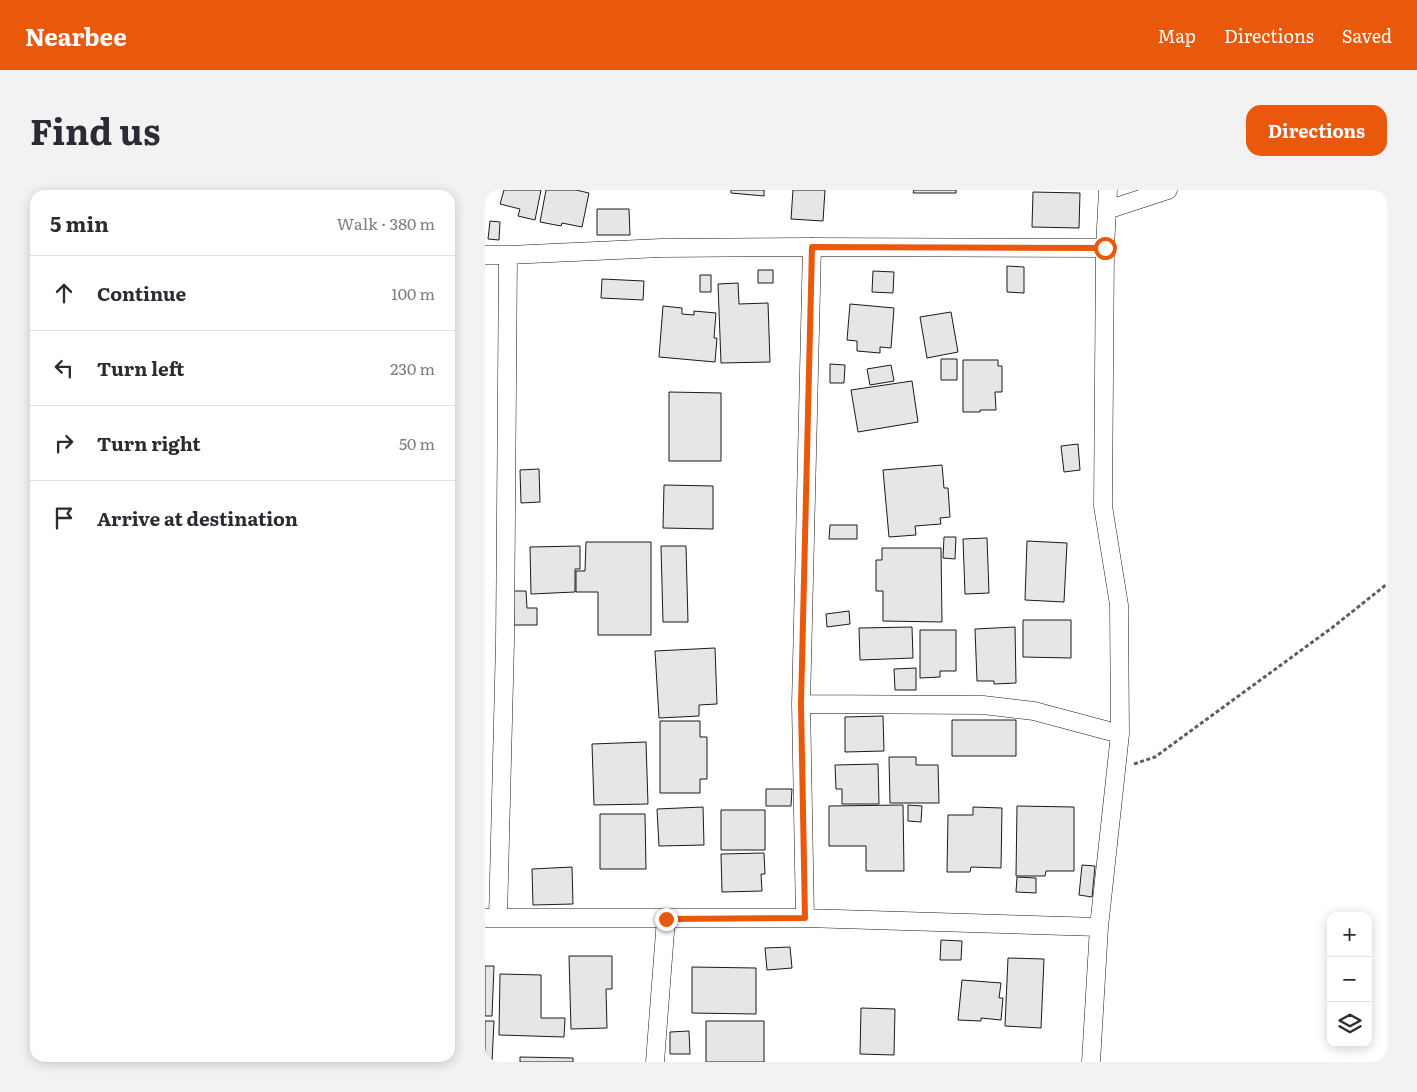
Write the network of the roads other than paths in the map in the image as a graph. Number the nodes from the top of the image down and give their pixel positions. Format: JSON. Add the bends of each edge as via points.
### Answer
{"nodes":[{"id":1,"x":1108,"y":190,"type":"edge"},
{"id":2,"x":1168,"y":190,"type":"edge"},
{"id":3,"x":1107,"y":210,"type":"junction"},
{"id":4,"x":812,"y":247,"type":"junction"},
{"id":5,"x":1105,"y":248,"type":"junction"},
{"id":6,"x":485,"y":255,"type":"edge"},
{"id":7,"x":507,"y":255,"type":"junction"},
{"id":8,"x":801,"y":704,"type":"junction"},
{"id":9,"x":1120,"y":734,"type":"junction"},
{"id":10,"x":491,"y":918,"type":"edge"},
{"id":11,"x":805,"y":918,"type":"junction"},
{"id":12,"x":666,"y":919,"type":"junction"},
{"id":13,"x":1099,"y":927,"type":"junction"},
{"id":14,"x":655,"y":1062,"type":"edge"},
{"id":15,"x":1091,"y":1062,"type":"edge"}],
"edges":[{"from":1,"to":3,"type":"street"},
{"from":2,"to":3,"type":"street"},
{"from":3,"to":5,"type":"street"},
{"from":4,"to":5,"type":"street"},
{"from":4,"to":7,"type":"street","via":[[661,248]]},
{"from":4,"to":8,"type":"street"},
{"from":5,"to":9,"type":"street","via":[[1103,506],[1119,605]]},
{"from":6,"to":7,"type":"street"},
{"from":7,"to":10,"type":"street","via":[[505,642]]},
{"from":8,"to":9,"type":"street","via":[[983,705],[1034,711]]},
{"from":8,"to":11,"type":"street"},
{"from":9,"to":13,"type":"street"},
{"from":10,"to":12,"type":"street"},
{"from":11,"to":12,"type":"street"},
{"from":11,"to":13,"type":"street"},
{"from":12,"to":14,"type":"street"},
{"from":13,"to":15,"type":"street"}]}
